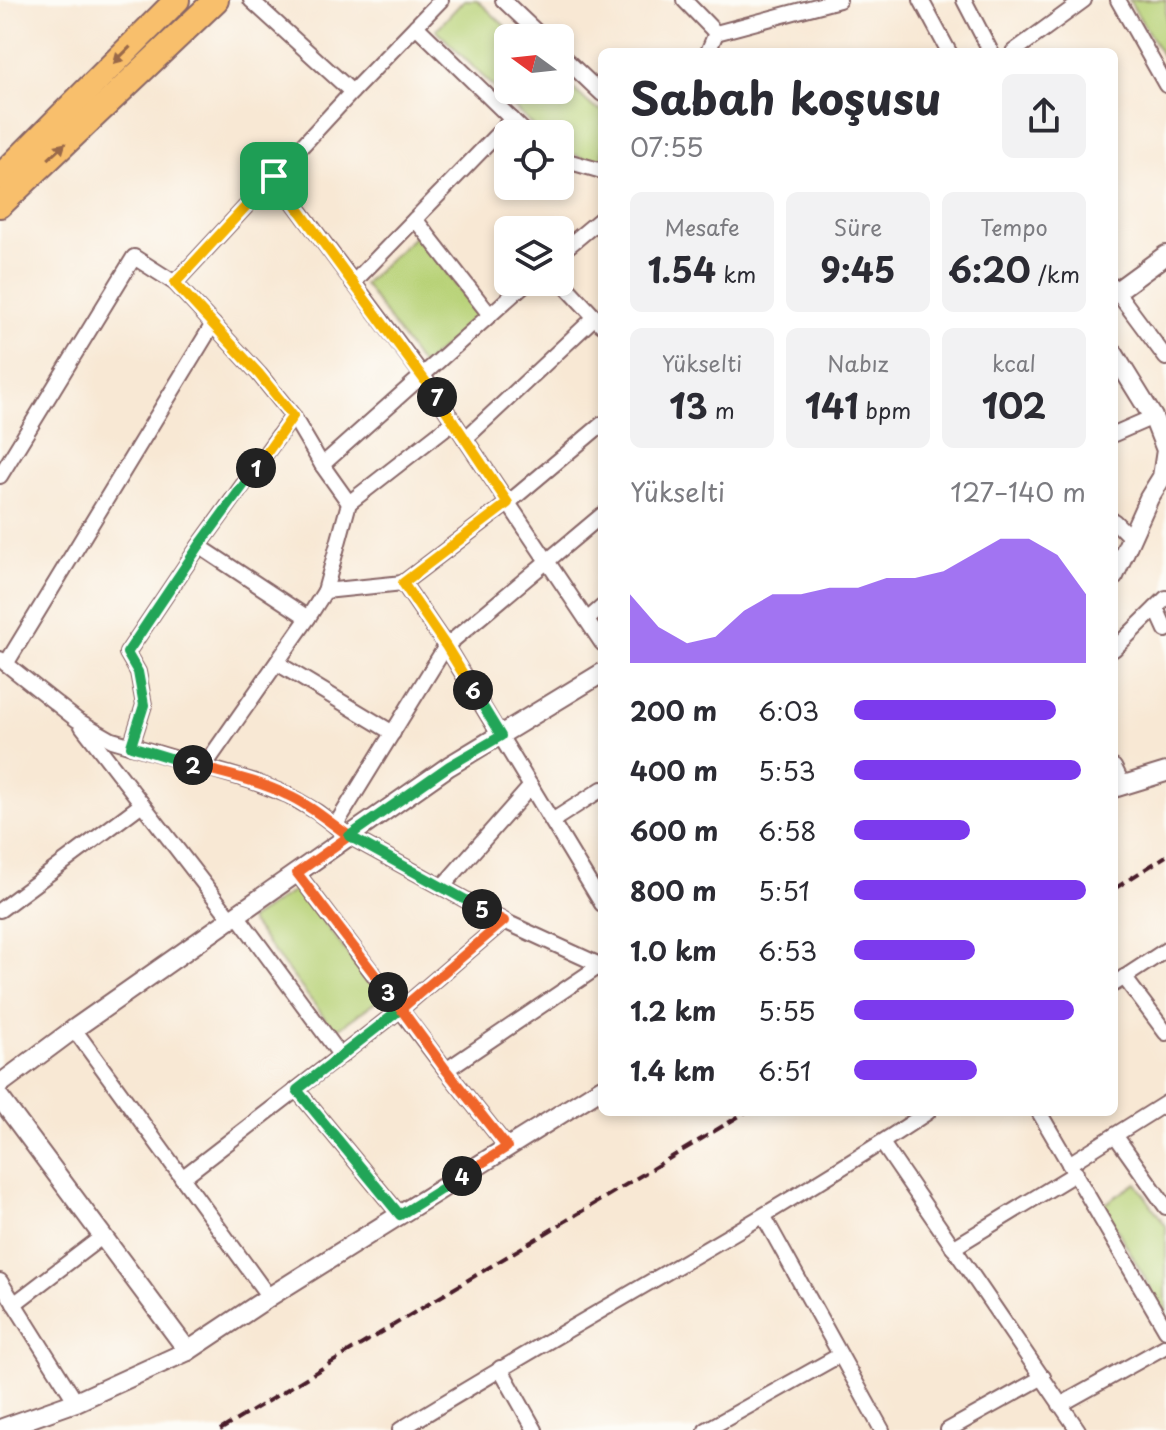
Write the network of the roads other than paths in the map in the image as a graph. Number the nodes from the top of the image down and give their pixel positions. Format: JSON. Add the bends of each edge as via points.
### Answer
{"nodes":[{"id":1,"x":177,"y":0,"type":"edge"},
{"id":2,"x":216,"y":0,"type":"edge"},
{"id":3,"x":251,"y":0,"type":"edge"},
{"id":4,"x":441,"y":0,"type":"edge"},
{"id":5,"x":503,"y":0,"type":"edge"},
{"id":6,"x":684,"y":0,"type":"edge"},
{"id":7,"x":839,"y":0,"type":"edge"},
{"id":8,"x":921,"y":0,"type":"edge"},
{"id":9,"x":964,"y":0,"type":"edge"},
{"id":10,"x":1084,"y":0,"type":"edge"},
{"id":11,"x":1118,"y":0,"type":"edge"},
{"id":12,"x":528,"y":24,"type":"edge"},
{"id":13,"x":416,"y":26,"type":"junction"},
{"id":14,"x":716,"y":33,"type":"junction"},
{"id":15,"x":710,"y":48,"type":"edge"},
{"id":16,"x":947,"y":48,"type":"edge"},
{"id":17,"x":987,"y":48,"type":"edge"},
{"id":18,"x":1018,"y":48,"type":"edge"},
{"id":19,"x":574,"y":67,"type":"edge"},
{"id":20,"x":1166,"y":85,"type":"edge"},
{"id":21,"x":598,"y":90,"type":"edge"},
{"id":22,"x":352,"y":92,"type":"junction"},
{"id":23,"x":512,"y":119,"type":"joint"},
{"id":24,"x":574,"y":163,"type":"edge"},
{"id":25,"x":598,"y":170,"type":"edge"},
{"id":26,"x":274,"y":176,"type":"junction"},
{"id":27,"x":0,"y":177,"type":"edge"},
{"id":28,"x":0,"y":205,"type":"edge"},
{"id":29,"x":415,"y":219,"type":"junction"},
{"id":30,"x":598,"y":221,"type":"edge"},
{"id":31,"x":574,"y":241,"type":"edge"},
{"id":32,"x":1166,"y":255,"type":"edge"},
{"id":33,"x":175,"y":283,"type":"junction"},
{"id":34,"x":353,"y":283,"type":"junction"},
{"id":35,"x":1118,"y":289,"type":"edge"},
{"id":36,"x":574,"y":295,"type":"edge"},
{"id":37,"x":1118,"y":295,"type":"edge"},
{"id":38,"x":511,"y":296,"type":"edge"},
{"id":39,"x":490,"y":315,"type":"junction"},
{"id":40,"x":598,"y":321,"type":"edge"},
{"id":41,"x":213,"y":324,"type":"junction"},
{"id":42,"x":1166,"y":358,"type":"edge"},
{"id":43,"x":1118,"y":360,"type":"edge"},
{"id":44,"x":423,"y":376,"type":"junction"},
{"id":45,"x":293,"y":416,"type":"junction"},
{"id":46,"x":1153,"y":417,"type":"junction"},
{"id":47,"x":453,"y":422,"type":"junction"},
{"id":48,"x":598,"y":427,"type":"edge"},
{"id":49,"x":1118,"y":432,"type":"edge"},
{"id":50,"x":465,"y":439,"type":"junction"},
{"id":51,"x":322,"y":465,"type":"junction"},
{"id":52,"x":0,"y":476,"type":"edge"},
{"id":53,"x":1165,"y":476,"type":"edge"},
{"id":54,"x":349,"y":503,"type":"junction"},
{"id":55,"x":508,"y":503,"type":"junction"},
{"id":56,"x":598,"y":518,"type":"edge"},
{"id":57,"x":1118,"y":525,"type":"edge"},
{"id":58,"x":1131,"y":538,"type":"junction"},
{"id":59,"x":199,"y":546,"type":"junction"},
{"id":60,"x":548,"y":562,"type":"junction"},
{"id":61,"x":1118,"y":567,"type":"edge"},
{"id":62,"x":403,"y":583,"type":"junction"},
{"id":63,"x":325,"y":591,"type":"junction"},
{"id":64,"x":1161,"y":603,"type":"edge"},
{"id":65,"x":598,"y":610,"type":"edge"},
{"id":66,"x":308,"y":618,"type":"junction"},
{"id":67,"x":587,"y":620,"type":"junction"},
{"id":68,"x":1166,"y":630,"type":"edge"},
{"id":69,"x":598,"y":637,"type":"edge"},
{"id":70,"x":1118,"y":645,"type":"edge"},
{"id":71,"x":446,"y":646,"type":"junction"},
{"id":72,"x":3,"y":661,"type":"edge"},
{"id":73,"x":277,"y":663,"type":"junction"},
{"id":74,"x":598,"y":675,"type":"edge"},
{"id":75,"x":77,"y":720,"type":"junction"},
{"id":76,"x":393,"y":733,"type":"junction"},
{"id":77,"x":501,"y":736,"type":"junction"},
{"id":78,"x":131,"y":746,"type":"junction"},
{"id":79,"x":203,"y":768,"type":"junction"},
{"id":80,"x":1166,"y":772,"type":"edge"},
{"id":81,"x":531,"y":786,"type":"junction"},
{"id":82,"x":1118,"y":786,"type":"edge"},
{"id":83,"x":598,"y":792,"type":"edge"},
{"id":84,"x":142,"y":804,"type":"junction"},
{"id":85,"x":552,"y":821,"type":"junction"},
{"id":86,"x":342,"y":831,"type":"junction"},
{"id":87,"x":297,"y":873,"type":"junction"},
{"id":88,"x":442,"y":887,"type":"junction"},
{"id":89,"x":598,"y":897,"type":"edge"},
{"id":90,"x":0,"y":910,"type":"edge"},
{"id":91,"x":234,"y":917,"type":"junction"},
{"id":92,"x":504,"y":921,"type":"junction"},
{"id":93,"x":1166,"y":950,"type":"edge"},
{"id":94,"x":598,"y":965,"type":"edge"},
{"id":95,"x":598,"y":968,"type":"edge"},
{"id":96,"x":1119,"y":980,"type":"edge"},
{"id":97,"x":401,"y":1009,"type":"junction"},
{"id":98,"x":74,"y":1029,"type":"junction"},
{"id":99,"x":1166,"y":1033,"type":"edge"},
{"id":100,"x":341,"y":1056,"type":"junction"},
{"id":101,"x":446,"y":1070,"type":"junction"},
{"id":102,"x":0,"y":1084,"type":"edge"},
{"id":103,"x":297,"y":1090,"type":"junction"},
{"id":104,"x":598,"y":1090,"type":"edge"},
{"id":105,"x":0,"y":1098,"type":"edge"},
{"id":106,"x":1166,"y":1103,"type":"edge"},
{"id":107,"x":922,"y":1116,"type":"edge"},
{"id":108,"x":1041,"y":1116,"type":"edge"},
{"id":109,"x":1115,"y":1135,"type":"junction"},
{"id":110,"x":882,"y":1143,"type":"junction"},
{"id":111,"x":507,"y":1147,"type":"junction"},
{"id":112,"x":1072,"y":1168,"type":"junction"},
{"id":113,"x":182,"y":1178,"type":"junction"},
{"id":114,"x":1166,"y":1207,"type":"edge"},
{"id":115,"x":400,"y":1215,"type":"junction"},
{"id":116,"x":764,"y":1217,"type":"junction"},
{"id":117,"x":103,"y":1236,"type":"junction"},
{"id":118,"x":953,"y":1248,"type":"junction"},
{"id":119,"x":0,"y":1281,"type":"edge"},
{"id":120,"x":269,"y":1297,"type":"junction"},
{"id":121,"x":14,"y":1304,"type":"junction"},
{"id":122,"x":1166,"y":1330,"type":"edge"},
{"id":123,"x":1166,"y":1346,"type":"edge"},
{"id":124,"x":188,"y":1351,"type":"junction"},
{"id":125,"x":840,"y":1355,"type":"junction"},
{"id":126,"x":500,"y":1368,"type":"junction"},
{"id":127,"x":1043,"y":1377,"type":"junction"},
{"id":128,"x":76,"y":1402,"type":"junction"},
{"id":129,"x":1060,"y":1405,"type":"junction"},
{"id":130,"x":0,"y":1429,"type":"edge"},
{"id":131,"x":400,"y":1430,"type":"edge"},
{"id":132,"x":535,"y":1430,"type":"edge"},
{"id":133,"x":706,"y":1430,"type":"edge"},
{"id":134,"x":882,"y":1430,"type":"edge"},
{"id":135,"x":948,"y":1430,"type":"edge"},
{"id":136,"x":1078,"y":1430,"type":"edge"}],
"edges":[{"from":1,"to":27,"type":"highway","one_way":true},
{"from":28,"to":2,"type":"highway","one_way":true},
{"from":3,"to":22,"type":"street"},
{"from":4,"to":13,"type":"street"},
{"from":5,"to":12,"type":"street"},
{"from":6,"to":14,"type":"street"},
{"from":7,"to":14,"type":"street"},
{"from":8,"to":16,"type":"street"},
{"from":9,"to":17,"type":"street"},
{"from":10,"to":18,"type":"street"},
{"from":11,"to":20,"type":"street"},
{"from":13,"to":22,"type":"street"},
{"from":13,"to":23,"type":"street"},
{"from":14,"to":15,"type":"street"},
{"from":19,"to":21,"type":"street"},
{"from":22,"to":26,"type":"street"},
{"from":23,"to":29,"type":"street"},
{"from":24,"to":25,"type":"street"},
{"from":26,"to":33,"type":"street"},
{"from":26,"to":34,"type":"street"},
{"from":29,"to":34,"type":"street"},
{"from":29,"to":39,"type":"street"},
{"from":30,"to":31,"type":"street"},
{"from":32,"to":35,"type":"street"},
{"from":33,"to":41,"type":"street"},
{"from":33,"to":52,"type":"street","via":[[134,257]]},
{"from":34,"to":44,"type":"street"},
{"from":36,"to":40,"type":"street"},
{"from":37,"to":42,"type":"street"},
{"from":38,"to":39,"type":"street"},
{"from":39,"to":44,"type":"street"},
{"from":40,"to":50,"type":"street"},
{"from":41,"to":45,"type":"street"},
{"from":41,"to":72,"type":"street"},
{"from":43,"to":46,"type":"street"},
{"from":44,"to":47,"type":"street"},
{"from":44,"to":51,"type":"street"},
{"from":45,"to":51,"type":"street"},
{"from":45,"to":59,"type":"street"},
{"from":46,"to":49,"type":"street"},
{"from":46,"to":53,"type":"street","via":[[1166,450]]},
{"from":47,"to":50,"type":"street"},
{"from":47,"to":54,"type":"street"},
{"from":48,"to":55,"type":"street"},
{"from":50,"to":55,"type":"street"},
{"from":51,"to":54,"type":"street"},
{"from":53,"to":58,"type":"street"},
{"from":54,"to":63,"type":"street"},
{"from":55,"to":60,"type":"street"},
{"from":55,"to":62,"type":"street"},
{"from":56,"to":60,"type":"street"},
{"from":57,"to":58,"type":"street"},
{"from":58,"to":61,"type":"street"},
{"from":59,"to":66,"type":"street"},
{"from":59,"to":78,"type":"street","via":[[127,653],[138,672],[144,705]]},
{"from":60,"to":67,"type":"street"},
{"from":60,"to":71,"type":"street"},
{"from":62,"to":63,"type":"street"},
{"from":62,"to":71,"type":"street"},
{"from":63,"to":66,"type":"street"},
{"from":64,"to":68,"type":"street"},
{"from":64,"to":70,"type":"street"},
{"from":65,"to":67,"type":"street"},
{"from":66,"to":73,"type":"street"},
{"from":67,"to":69,"type":"street"},
{"from":71,"to":76,"type":"street"},
{"from":71,"to":77,"type":"street"},
{"from":72,"to":75,"type":"street"},
{"from":73,"to":76,"type":"street"},
{"from":73,"to":79,"type":"street"},
{"from":74,"to":77,"type":"street"},
{"from":75,"to":78,"type":"street"},
{"from":75,"to":84,"type":"street"},
{"from":76,"to":86,"type":"street"},
{"from":77,"to":81,"type":"street"},
{"from":77,"to":86,"type":"street"},
{"from":78,"to":79,"type":"street"},
{"from":79,"to":86,"type":"street","via":[[288,795]]},
{"from":80,"to":82,"type":"street"},
{"from":81,"to":85,"type":"street"},
{"from":81,"to":88,"type":"street"},
{"from":83,"to":85,"type":"street"},
{"from":84,"to":90,"type":"street"},
{"from":84,"to":91,"type":"street"},
{"from":85,"to":89,"type":"street"},
{"from":86,"to":87,"type":"street"},
{"from":86,"to":88,"type":"street"},
{"from":87,"to":91,"type":"street"},
{"from":87,"to":97,"type":"street"},
{"from":88,"to":92,"type":"street"},
{"from":91,"to":98,"type":"street"},
{"from":91,"to":100,"type":"street"},
{"from":92,"to":94,"type":"street"},
{"from":92,"to":97,"type":"street"},
{"from":93,"to":96,"type":"street"},
{"from":95,"to":101,"type":"street"},
{"from":96,"to":99,"type":"street"},
{"from":97,"to":100,"type":"street"},
{"from":97,"to":101,"type":"street"},
{"from":98,"to":102,"type":"street"},
{"from":98,"to":113,"type":"street"},
{"from":100,"to":103,"type":"street"},
{"from":101,"to":111,"type":"street"},
{"from":103,"to":113,"type":"street"},
{"from":103,"to":115,"type":"street"},
{"from":104,"to":111,"type":"street"},
{"from":105,"to":117,"type":"street"},
{"from":106,"to":109,"type":"street"},
{"from":107,"to":110,"type":"street"},
{"from":108,"to":112,"type":"street"},
{"from":109,"to":112,"type":"street"},
{"from":109,"to":114,"type":"street"},
{"from":110,"to":116,"type":"street"},
{"from":110,"to":118,"type":"street"},
{"from":111,"to":115,"type":"street"},
{"from":112,"to":118,"type":"street"},
{"from":112,"to":122,"type":"street"},
{"from":113,"to":120,"type":"street"},
{"from":115,"to":120,"type":"street"},
{"from":116,"to":125,"type":"street"},
{"from":116,"to":126,"type":"street"},
{"from":117,"to":121,"type":"street"},
{"from":117,"to":124,"type":"street"},
{"from":118,"to":127,"type":"street"},
{"from":119,"to":121,"type":"street"},
{"from":120,"to":124,"type":"street"},
{"from":121,"to":128,"type":"street"},
{"from":123,"to":129,"type":"street"},
{"from":124,"to":128,"type":"street"},
{"from":125,"to":133,"type":"street"},
{"from":125,"to":134,"type":"street"},
{"from":126,"to":131,"type":"street"},
{"from":126,"to":132,"type":"street"},
{"from":127,"to":129,"type":"street"},
{"from":127,"to":135,"type":"street"},
{"from":128,"to":130,"type":"street"},
{"from":129,"to":136,"type":"street"}]}
